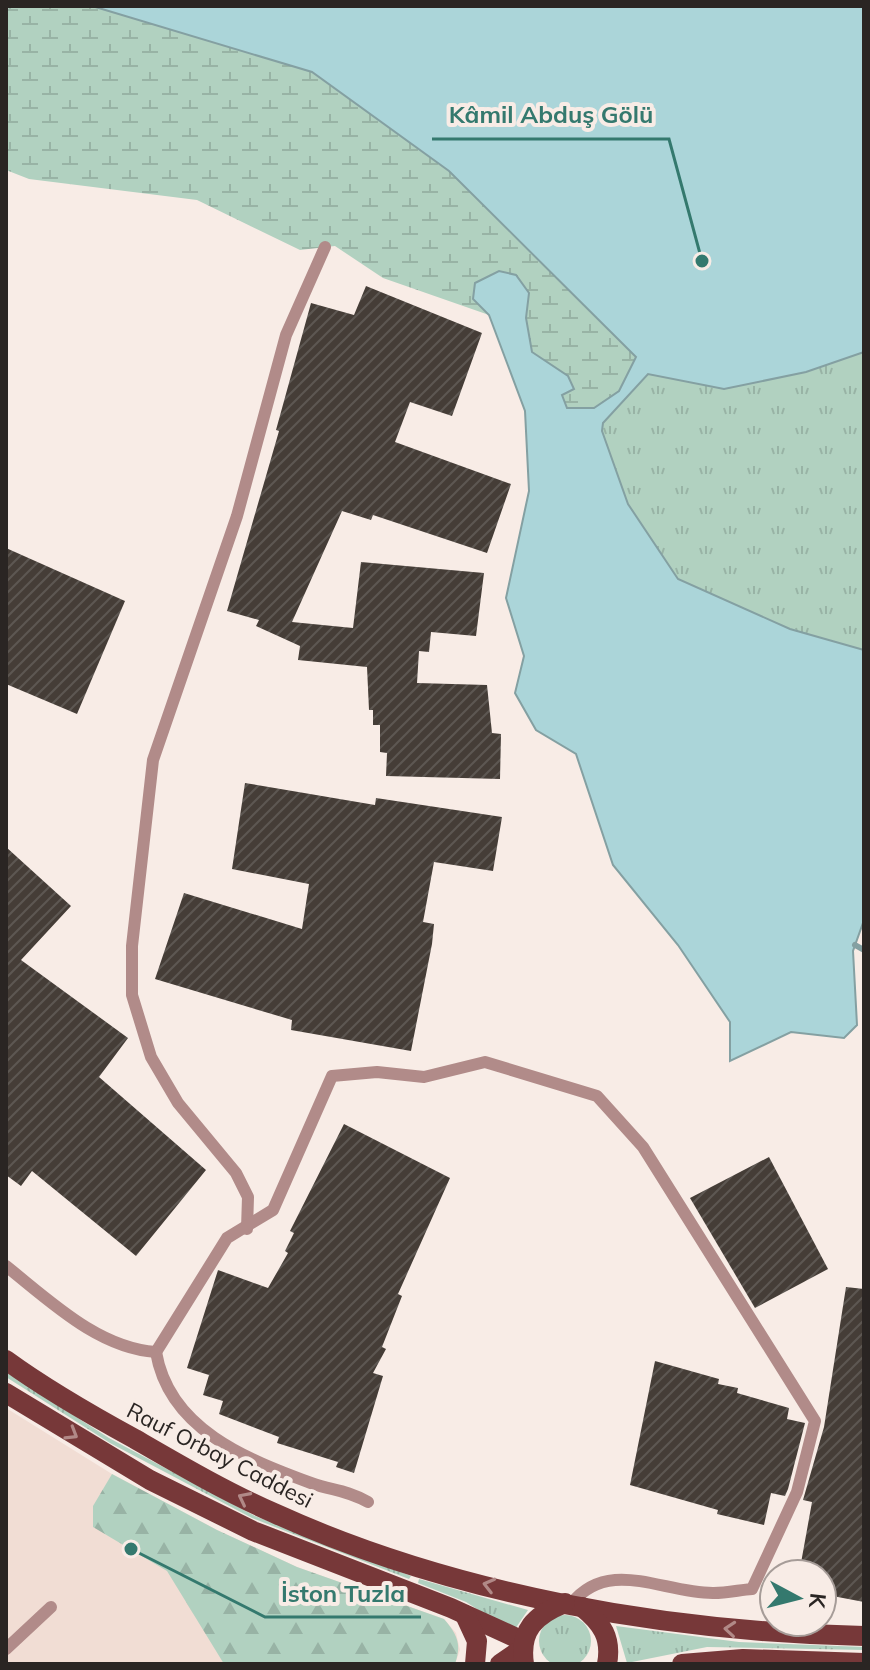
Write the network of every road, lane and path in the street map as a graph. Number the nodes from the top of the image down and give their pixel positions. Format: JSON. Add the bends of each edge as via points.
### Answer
{"nodes":[{"id":1,"x":325,"y":247,"type":"dead end"},
{"id":2,"x":247,"y":1229,"type":"junction"},
{"id":3,"x":6,"y":1266,"type":"edge"},
{"id":4,"x":156,"y":1352,"type":"junction"},
{"id":5,"x":6,"y":1360,"type":"edge"},
{"id":6,"x":6,"y":1393,"type":"edge"},
{"id":7,"x":368,"y":1502,"type":"dead end"},
{"id":8,"x":572,"y":1604,"type":"junction"},
{"id":9,"x":51,"y":1607,"type":"dead end"},
{"id":10,"x":465,"y":1615,"type":"junction"},
{"id":11,"x":864,"y":1636,"type":"edge"},
{"id":12,"x":6,"y":1649,"type":"edge"},
{"id":13,"x":523,"y":1652,"type":"edge"},
{"id":14,"x":864,"y":1663,"type":"edge"},
{"id":15,"x":475,"y":1664,"type":"edge"},
{"id":16,"x":500,"y":1664,"type":"edge"},
{"id":17,"x":607,"y":1664,"type":"edge"},
{"id":18,"x":682,"y":1664,"type":"edge"}],
"edges":[{"from":1,"to":2,"type":"lane","via":[[286,335],[237,516],[153,760],[132,946],[132,995],[151,1057],[178,1103],[236,1173],[248,1197]]},
{"from":2,"to":4,"type":"lane","via":[[227,1238]]},
{"from":2,"to":8,"type":"lane","via":[[273,1210],[332,1076],[377,1072],[424,1077],[485,1062],[508,1066],[597,1096],[643,1147],[815,1421],[797,1492],[752,1589],[713,1594],[614,1577],[585,1590]]},
{"from":3,"to":4,"type":"lane","via":[[73,1319],[129,1350]]},
{"from":4,"to":7,"type":"lane","via":[[168,1392],[224,1447]]},
{"from":8,"to":5,"type":"main road","name":"Rauf Orbay Caddesi","one_way":true,"via":[[421,1566],[274,1513],[89,1413]]},
{"from":6,"to":10,"type":"main road","one_way":true,"via":[[207,1510]]},
{"from":11,"to":8,"type":"main road","name":"Rauf Orbay Caddesi","one_way":true,"via":[[715,1628]]},
{"from":8,"to":13,"type":"main road","via":[[540,1614],[531,1624]]},
{"from":8,"to":17,"type":"main road","via":[[601,1624],[607,1636]]},
{"from":9,"to":12,"type":"lane"},
{"from":10,"to":13,"type":"main road"},
{"from":10,"to":15,"type":"main road","via":[[477,1641]]},
{"from":13,"to":16,"type":"main road"},
{"from":14,"to":18,"type":"main road","via":[[743,1659]]}]}
